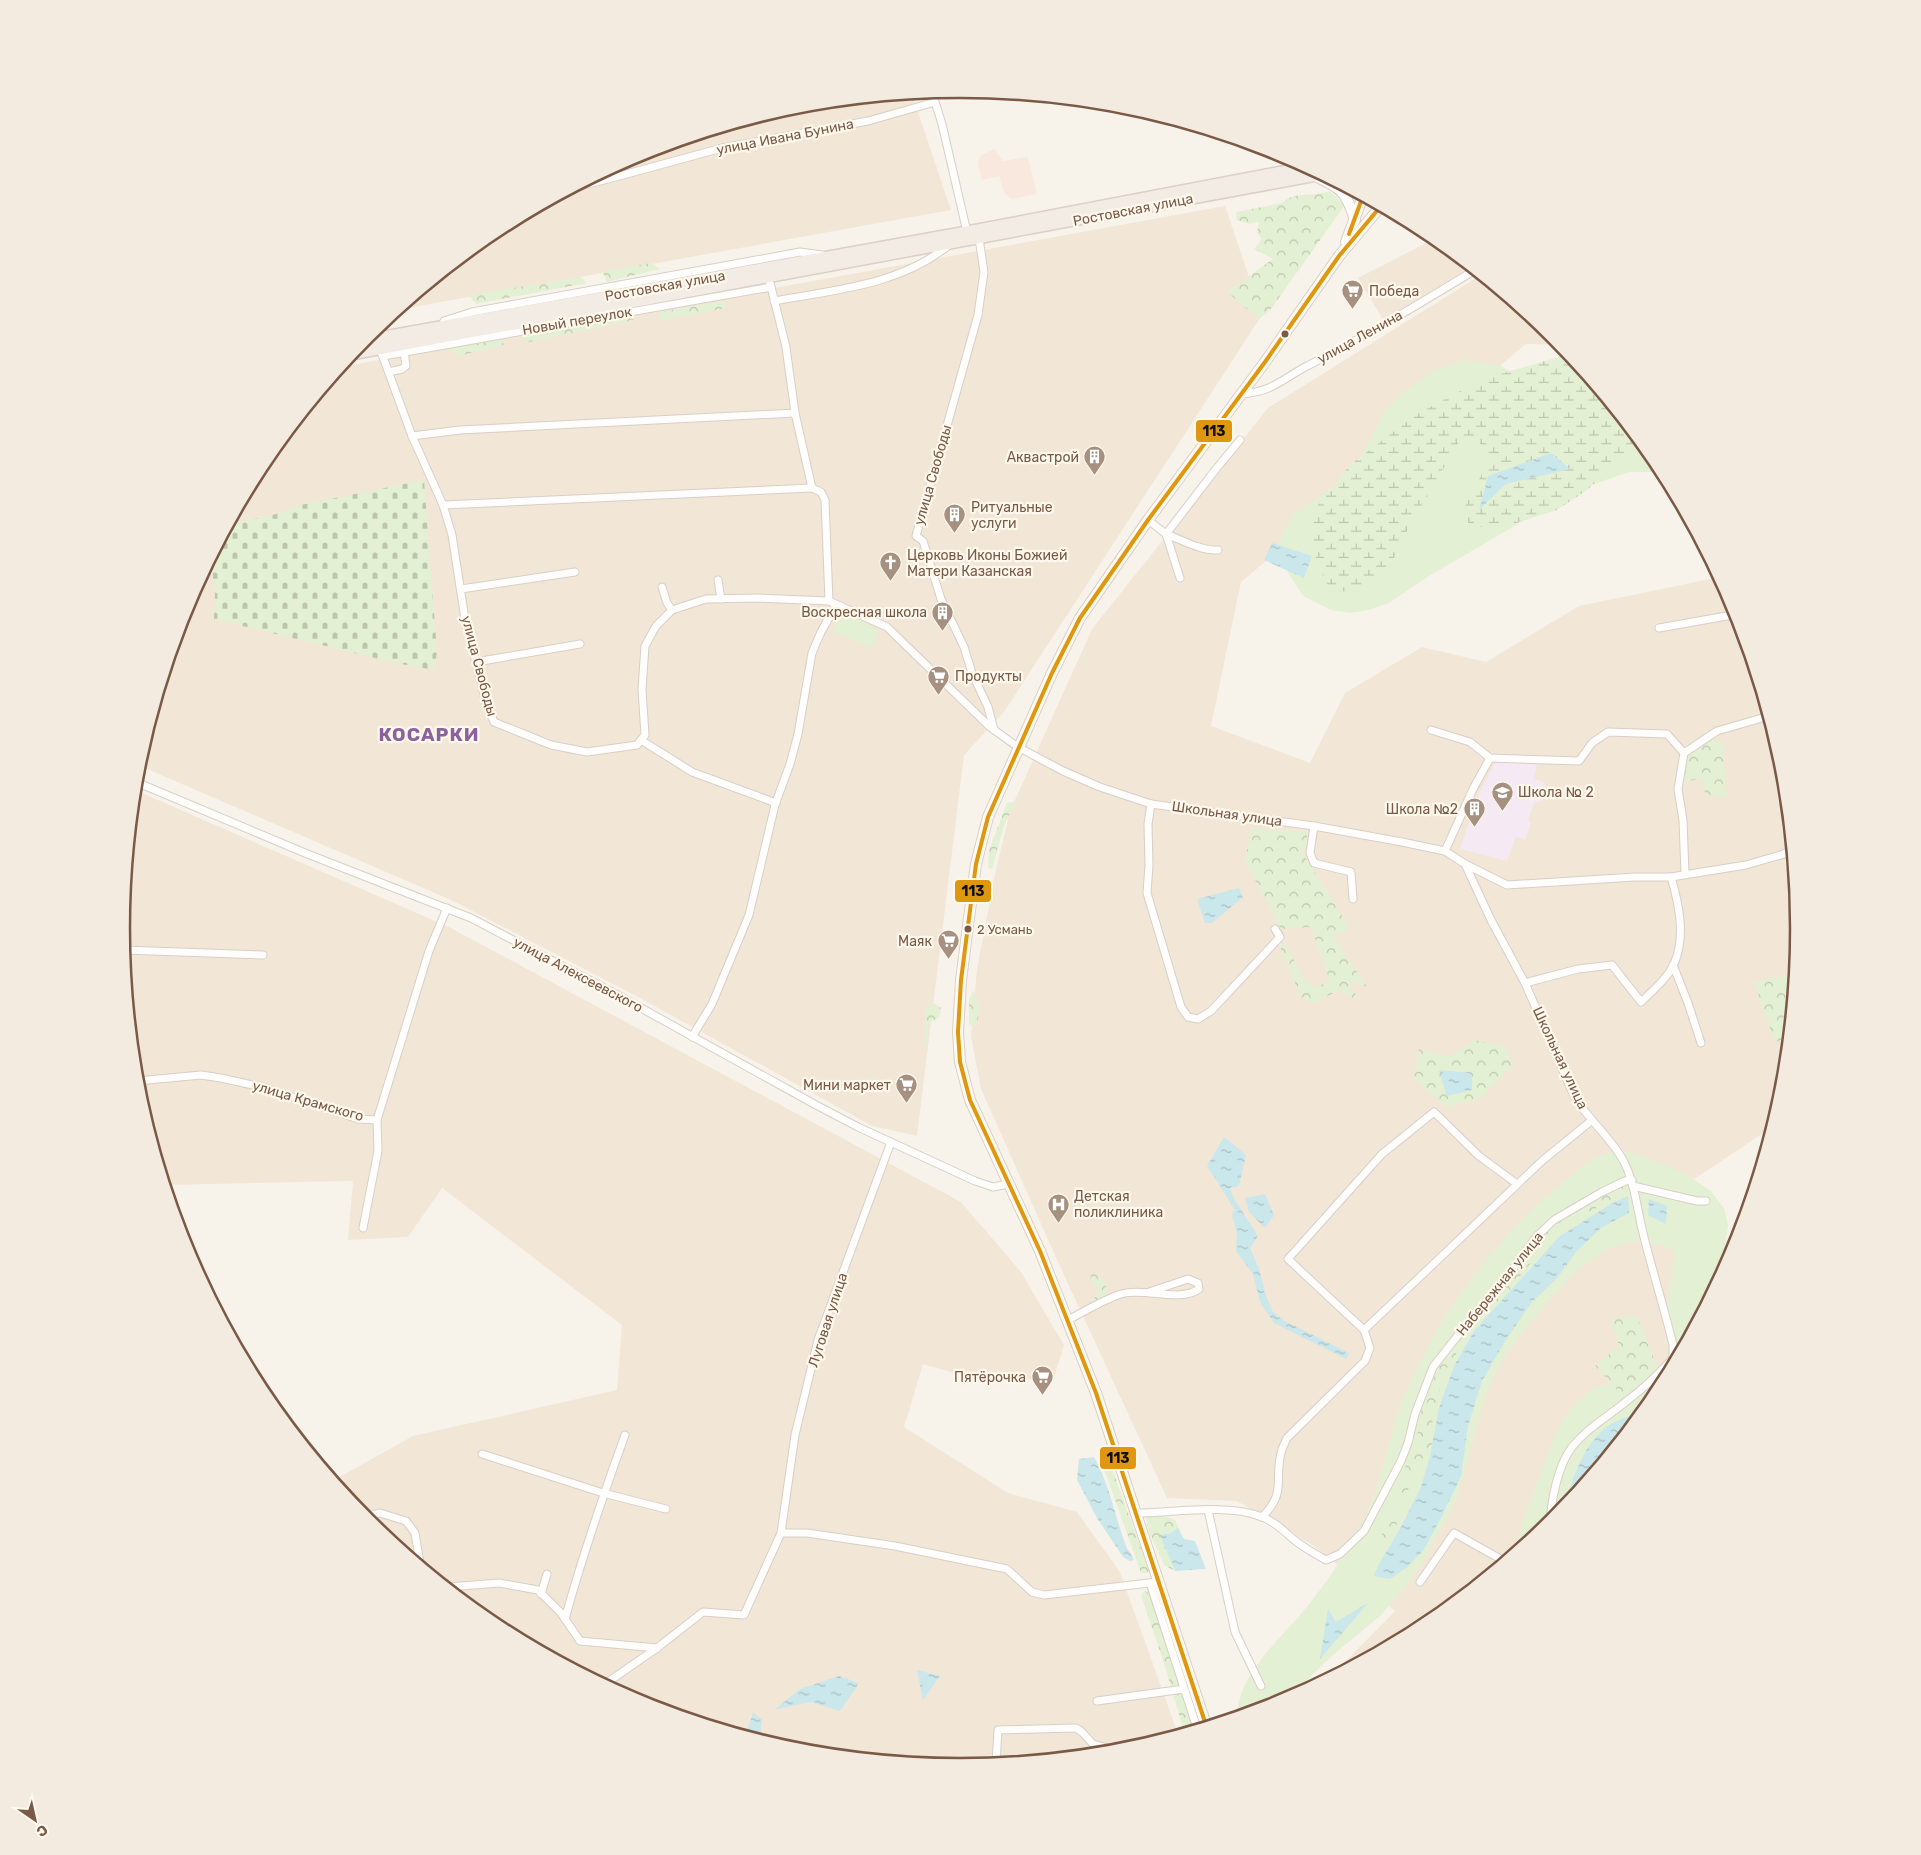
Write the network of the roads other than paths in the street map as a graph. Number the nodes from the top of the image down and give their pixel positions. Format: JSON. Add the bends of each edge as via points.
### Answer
{"nodes":[{"id":1,"x":934,"y":98,"type":"edge"},
{"id":2,"x":935,"y":102,"type":"junction"},
{"id":3,"x":1302,"y":172,"type":"edge"},
{"id":4,"x":1307,"y":174,"type":"edge"},
{"id":5,"x":597,"y":181,"type":"edge"},
{"id":6,"x":1340,"y":190,"type":"edge"},
{"id":7,"x":1361,"y":201,"type":"edge"},
{"id":8,"x":1378,"y":210,"type":"edge"},
{"id":9,"x":1355,"y":220,"type":"junction"},
{"id":10,"x":967,"y":232,"type":"junction"},
{"id":11,"x":979,"y":238,"type":"junction"},
{"id":12,"x":951,"y":243,"type":"junction"},
{"id":13,"x":1339,"y":256,"type":"junction"},
{"id":14,"x":1471,"y":273,"type":"edge"},
{"id":15,"x":770,"y":282,"type":"junction"},
{"id":16,"x":774,"y":301,"type":"junction"},
{"id":17,"x":371,"y":344,"type":"edge"},
{"id":18,"x":380,"y":348,"type":"junction"},
{"id":19,"x":364,"y":351,"type":"edge"},
{"id":20,"x":404,"y":351,"type":"junction"},
{"id":21,"x":389,"y":372,"type":"junction"},
{"id":22,"x":1241,"y":394,"type":"junction"},
{"id":23,"x":795,"y":414,"type":"junction"},
{"id":24,"x":412,"y":436,"type":"junction"},
{"id":25,"x":1240,"y":440,"type":"dead end"},
{"id":26,"x":812,"y":488,"type":"junction"},
{"id":27,"x":442,"y":505,"type":"junction"},
{"id":28,"x":1148,"y":520,"type":"junction"},
{"id":29,"x":1166,"y":534,"type":"junction"},
{"id":30,"x":1218,"y":550,"type":"dead end"},
{"id":31,"x":575,"y":572,"type":"dead end"},
{"id":32,"x":1180,"y":578,"type":"dead end"},
{"id":33,"x":718,"y":580,"type":"dead end"},
{"id":34,"x":662,"y":587,"type":"dead end"},
{"id":35,"x":461,"y":589,"type":"junction"},
{"id":36,"x":721,"y":599,"type":"junction"},
{"id":37,"x":833,"y":603,"type":"junction"},
{"id":38,"x":672,"y":610,"type":"junction"},
{"id":39,"x":1729,"y":616,"type":"edge"},
{"id":40,"x":1659,"y":628,"type":"dead end"},
{"id":41,"x":580,"y":644,"type":"dead end"},
{"id":42,"x":476,"y":662,"type":"junction"},
{"id":43,"x":1763,"y":718,"type":"edge"},
{"id":44,"x":994,"y":730,"type":"junction"},
{"id":45,"x":1431,"y":730,"type":"dead end"},
{"id":46,"x":641,"y":740,"type":"junction"},
{"id":47,"x":1018,"y":747,"type":"junction"},
{"id":48,"x":1684,"y":753,"type":"junction"},
{"id":49,"x":1490,"y":758,"type":"junction"},
{"id":50,"x":143,"y":785,"type":"edge"},
{"id":51,"x":776,"y":803,"type":"junction"},
{"id":52,"x":1151,"y":804,"type":"junction"},
{"id":53,"x":1314,"y":826,"type":"junction"},
{"id":54,"x":1445,"y":852,"type":"junction"},
{"id":55,"x":1787,"y":854,"type":"edge"},
{"id":56,"x":1465,"y":864,"type":"junction"},
{"id":57,"x":1685,"y":874,"type":"junction"},
{"id":58,"x":1672,"y":877,"type":"junction"},
{"id":59,"x":1352,"y":899,"type":"dead end"},
{"id":60,"x":447,"y":908,"type":"junction"},
{"id":61,"x":1275,"y":929,"type":"dead end"},
{"id":62,"x":131,"y":950,"type":"edge"},
{"id":63,"x":263,"y":955,"type":"dead end"},
{"id":64,"x":1673,"y":965,"type":"junction"},
{"id":65,"x":1525,"y":983,"type":"junction"},
{"id":66,"x":692,"y":1036,"type":"junction"},
{"id":67,"x":1701,"y":1043,"type":"dead end"},
{"id":68,"x":145,"y":1080,"type":"edge"},
{"id":69,"x":377,"y":1120,"type":"junction"},
{"id":70,"x":1591,"y":1121,"type":"junction"},
{"id":71,"x":891,"y":1142,"type":"junction"},
{"id":72,"x":1632,"y":1183,"type":"junction"},
{"id":73,"x":1009,"y":1184,"type":"junction"},
{"id":74,"x":1517,"y":1184,"type":"junction"},
{"id":75,"x":1706,"y":1201,"type":"dead end"},
{"id":76,"x":363,"y":1228,"type":"dead end"},
{"id":77,"x":1148,"y":1292,"type":"junction"},
{"id":78,"x":1068,"y":1320,"type":"junction"},
{"id":79,"x":1364,"y":1330,"type":"junction"},
{"id":80,"x":1673,"y":1352,"type":"edge"},
{"id":81,"x":1664,"y":1368,"type":"edge"},
{"id":82,"x":625,"y":1435,"type":"dead end"},
{"id":83,"x":482,"y":1454,"type":"dead end"},
{"id":84,"x":603,"y":1493,"type":"junction"},
{"id":85,"x":1553,"y":1508,"type":"edge"},
{"id":86,"x":666,"y":1509,"type":"dead end"},
{"id":87,"x":1208,"y":1510,"type":"junction"},
{"id":88,"x":1135,"y":1513,"type":"junction"},
{"id":89,"x":374,"y":1514,"type":"edge"},
{"id":90,"x":1262,"y":1517,"type":"junction"},
{"id":91,"x":781,"y":1533,"type":"junction"},
{"id":92,"x":419,"y":1557,"type":"edge"},
{"id":93,"x":1500,"y":1559,"type":"edge"},
{"id":94,"x":547,"y":1574,"type":"dead end"},
{"id":95,"x":1420,"y":1582,"type":"dead end"},
{"id":96,"x":1154,"y":1583,"type":"junction"},
{"id":97,"x":455,"y":1586,"type":"edge"},
{"id":98,"x":541,"y":1594,"type":"junction"},
{"id":99,"x":565,"y":1619,"type":"junction"},
{"id":100,"x":656,"y":1648,"type":"junction"},
{"id":101,"x":611,"y":1680,"type":"edge"},
{"id":102,"x":1261,"y":1686,"type":"dead end"},
{"id":103,"x":1184,"y":1689,"type":"junction"},
{"id":104,"x":1097,"y":1701,"type":"dead end"},
{"id":105,"x":1204,"y":1720,"type":"edge"},
{"id":106,"x":1195,"y":1723,"type":"edge"},
{"id":107,"x":1099,"y":1746,"type":"edge"},
{"id":108,"x":996,"y":1757,"type":"edge"}],
"edges":[{"from":1,"to":2,"type":"street"},
{"from":2,"to":5,"type":"street","name":"улица Ивана Бунина","via":[[868,121],[722,148]]},
{"from":2,"to":10,"type":"street"},
{"from":3,"to":10,"type":"highway","name":"Ростовская улица","via":[[1287,171]]},
{"from":4,"to":11,"type":"highway","name":"Ростовская улица"},
{"from":6,"to":9,"type":"main road"},
{"from":7,"to":9,"type":"main road"},
{"from":8,"to":13,"type":"main road"},
{"from":9,"to":13,"type":"main road"},
{"from":10,"to":18,"type":"highway","name":"Ростовская улица","via":[[412,332]]},
{"from":11,"to":12,"type":"highway","name":"Ростовская улица"},
{"from":11,"to":44,"type":"street","name":"улица Свободы","via":[[984,272],[978,315],[916,536],[923,541],[941,599],[964,647]]},
{"from":12,"to":15,"type":"highway","name":"Ростовская улица"},
{"from":12,"to":16,"type":"street","name":"Ростовская улица","via":[[921,263],[871,283]]},
{"from":13,"to":22,"type":"main road"},
{"from":14,"to":22,"type":"street","name":"улица Ленина","via":[[1364,338],[1301,369],[1277,385],[1259,393]]},
{"from":15,"to":16,"type":"street"},
{"from":15,"to":18,"type":"highway","name":"Ростовская улица"},
{"from":15,"to":20,"type":"street","name":"Новый переулок"},
{"from":16,"to":23,"type":"street","via":[[786,347]]},
{"from":17,"to":18,"type":"highway","name":"Ростовская улица"},
{"from":18,"to":19,"type":"highway","name":"Ростовская улица"},
{"from":18,"to":20,"type":"street","name":"Новый переулок"},
{"from":18,"to":21,"type":"street","name":"улица Свободы"},
{"from":20,"to":21,"type":"street","via":[[406,366]]},
{"from":21,"to":24,"type":"street","name":"улица Свободы"},
{"from":22,"to":28,"type":"main road"},
{"from":23,"to":24,"type":"street","via":[[460,430]]},
{"from":23,"to":26,"type":"street"},
{"from":24,"to":27,"type":"street","name":"улица Свободы"},
{"from":25,"to":29,"type":"street"},
{"from":26,"to":27,"type":"street"},
{"from":26,"to":37,"type":"street","via":[[821,492],[825,500]]},
{"from":27,"to":35,"type":"street","name":"улица Свободы","via":[[452,535]]},
{"from":28,"to":29,"type":"street"},
{"from":28,"to":47,"type":"main road","via":[[1080,618]]},
{"from":29,"to":30,"type":"street","via":[[1206,551]]},
{"from":29,"to":32,"type":"street"},
{"from":31,"to":35,"type":"street"},
{"from":33,"to":36,"type":"street"},
{"from":34,"to":38,"type":"street"},
{"from":35,"to":42,"type":"street","name":"улица Свободы"},
{"from":36,"to":37,"type":"street"},
{"from":36,"to":38,"type":"street","via":[[706,599]]},
{"from":37,"to":44,"type":"street","via":[[887,627]]},
{"from":37,"to":51,"type":"street","via":[[812,653],[798,734]]},
{"from":38,"to":46,"type":"street","via":[[656,626],[645,646],[642,689],[645,735]]},
{"from":39,"to":40,"type":"street"},
{"from":41,"to":42,"type":"street"},
{"from":42,"to":46,"type":"street","name":"улица Свободы","via":[[494,722],[551,745],[587,752],[636,745]]},
{"from":43,"to":48,"type":"street","via":[[1710,734]]},
{"from":44,"to":47,"type":"street"},
{"from":45,"to":49,"type":"street","via":[[1470,742]]},
{"from":46,"to":51,"type":"street","via":[[692,772]]},
{"from":47,"to":52,"type":"street","name":"Школьная улица","via":[[1100,787]]},
{"from":47,"to":73,"type":"main road","via":[[988,817],[976,864],[958,1032],[960,1062],[970,1100]]},
{"from":48,"to":49,"type":"street","via":[[1667,734],[1608,732],[1592,743],[1579,761]]},
{"from":48,"to":57,"type":"street","via":[[1678,789]]},
{"from":49,"to":54,"type":"street"},
{"from":50,"to":60,"type":"street","name":"улица Алексеевского"},
{"from":51,"to":66,"type":"street","via":[[749,915],[712,1004]]},
{"from":52,"to":53,"type":"street","name":"Школьная улица"},
{"from":52,"to":61,"type":"street","via":[[1147,893],[1181,1007],[1188,1017],[1198,1019],[1211,1011],[1280,937]]},
{"from":53,"to":54,"type":"street","name":"Школьная улица"},
{"from":53,"to":59,"type":"street","via":[[1310,853],[1314,863],[1351,872]]},
{"from":54,"to":56,"type":"street","name":"Школьная улица"},
{"from":55,"to":57,"type":"street","name":"Школьная улица","via":[[1746,865]]},
{"from":56,"to":58,"type":"street","name":"Школьная улица","via":[[1507,885]]},
{"from":56,"to":65,"type":"street","name":"Школьная улица"},
{"from":57,"to":58,"type":"street","name":"Школьная улица"},
{"from":58,"to":64,"type":"street","via":[[1678,900],[1680,938]]},
{"from":60,"to":66,"type":"street","name":"улица Алексеевского","via":[[517,941]]},
{"from":60,"to":69,"type":"street","name":"улица Крамского","via":[[429,951]]},
{"from":62,"to":63,"type":"street"},
{"from":64,"to":65,"type":"street","via":[[1660,984],[1641,1002],[1612,965]]},
{"from":64,"to":67,"type":"street"},
{"from":65,"to":70,"type":"street","name":"Школьная улица","via":[[1575,1098]]},
{"from":66,"to":71,"type":"street","name":"улица Алексеевского","via":[[816,1105]]},
{"from":68,"to":69,"type":"street","name":"улица Крамского","via":[[201,1075],[221,1078],[266,1088],[358,1119]]},
{"from":69,"to":76,"type":"street","via":[[378,1151]]},
{"from":70,"to":72,"type":"street","name":"Школьная улица","via":[[1614,1146]]},
{"from":70,"to":74,"type":"street"},
{"from":71,"to":73,"type":"street","name":"улица Алексеевского","via":[[975,1181],[993,1187]]},
{"from":71,"to":91,"type":"street","name":"Луговая улица","via":[[818,1340],[794,1435]]},
{"from":72,"to":75,"type":"street"},
{"from":72,"to":80,"type":"street"},
{"from":72,"to":90,"type":"street","name":"Набережная улица","via":[[1625,1181],[1554,1220],[1537,1236],[1433,1367],[1415,1414],[1408,1444],[1387,1489],[1364,1531],[1340,1554],[1326,1560]]},
{"from":73,"to":78,"type":"main road"},
{"from":74,"to":79,"type":"street"},
{"from":74,"to":79,"type":"street","via":[[1479,1156],[1434,1112],[1382,1154],[1288,1259]]},
{"from":77,"to":77,"type":"street","via":[[1184,1295],[1198,1289],[1198,1283],[1188,1279]]},
{"from":77,"to":78,"type":"street","via":[[1121,1294]]},
{"from":78,"to":88,"type":"main road","via":[[1096,1393]]},
{"from":79,"to":90,"type":"street","via":[[1370,1348],[1365,1360],[1287,1438],[1280,1454],[1278,1494]]},
{"from":81,"to":85,"type":"street","via":[[1628,1401],[1588,1430],[1571,1449],[1558,1476]]},
{"from":82,"to":84,"type":"street"},
{"from":83,"to":84,"type":"street"},
{"from":84,"to":86,"type":"street"},
{"from":84,"to":99,"type":"street"},
{"from":87,"to":88,"type":"street","name":"Набережная улица"},
{"from":87,"to":90,"type":"street","name":"Набережная улица","via":[[1237,1510]]},
{"from":87,"to":102,"type":"street","via":[[1235,1632]]},
{"from":88,"to":96,"type":"main road"},
{"from":89,"to":92,"type":"street","via":[[406,1520],[415,1533]]},
{"from":91,"to":96,"type":"street","via":[[807,1533],[895,1546],[1007,1569],[1032,1592],[1044,1595]]},
{"from":91,"to":100,"type":"street","name":"Луговая улица","via":[[744,1615],[703,1612]]},
{"from":93,"to":95,"type":"street","via":[[1454,1533]]},
{"from":94,"to":98,"type":"street"},
{"from":96,"to":103,"type":"street"},
{"from":96,"to":105,"type":"main road"},
{"from":97,"to":98,"type":"street","via":[[499,1583],[538,1590]]},
{"from":98,"to":99,"type":"street"},
{"from":99,"to":100,"type":"street","via":[[580,1641]]},
{"from":100,"to":101,"type":"street","name":"Луговая улица"},
{"from":103,"to":104,"type":"street"},
{"from":103,"to":106,"type":"street"},
{"from":107,"to":108,"type":"street","via":[[1076,1728],[998,1730]]}]}
